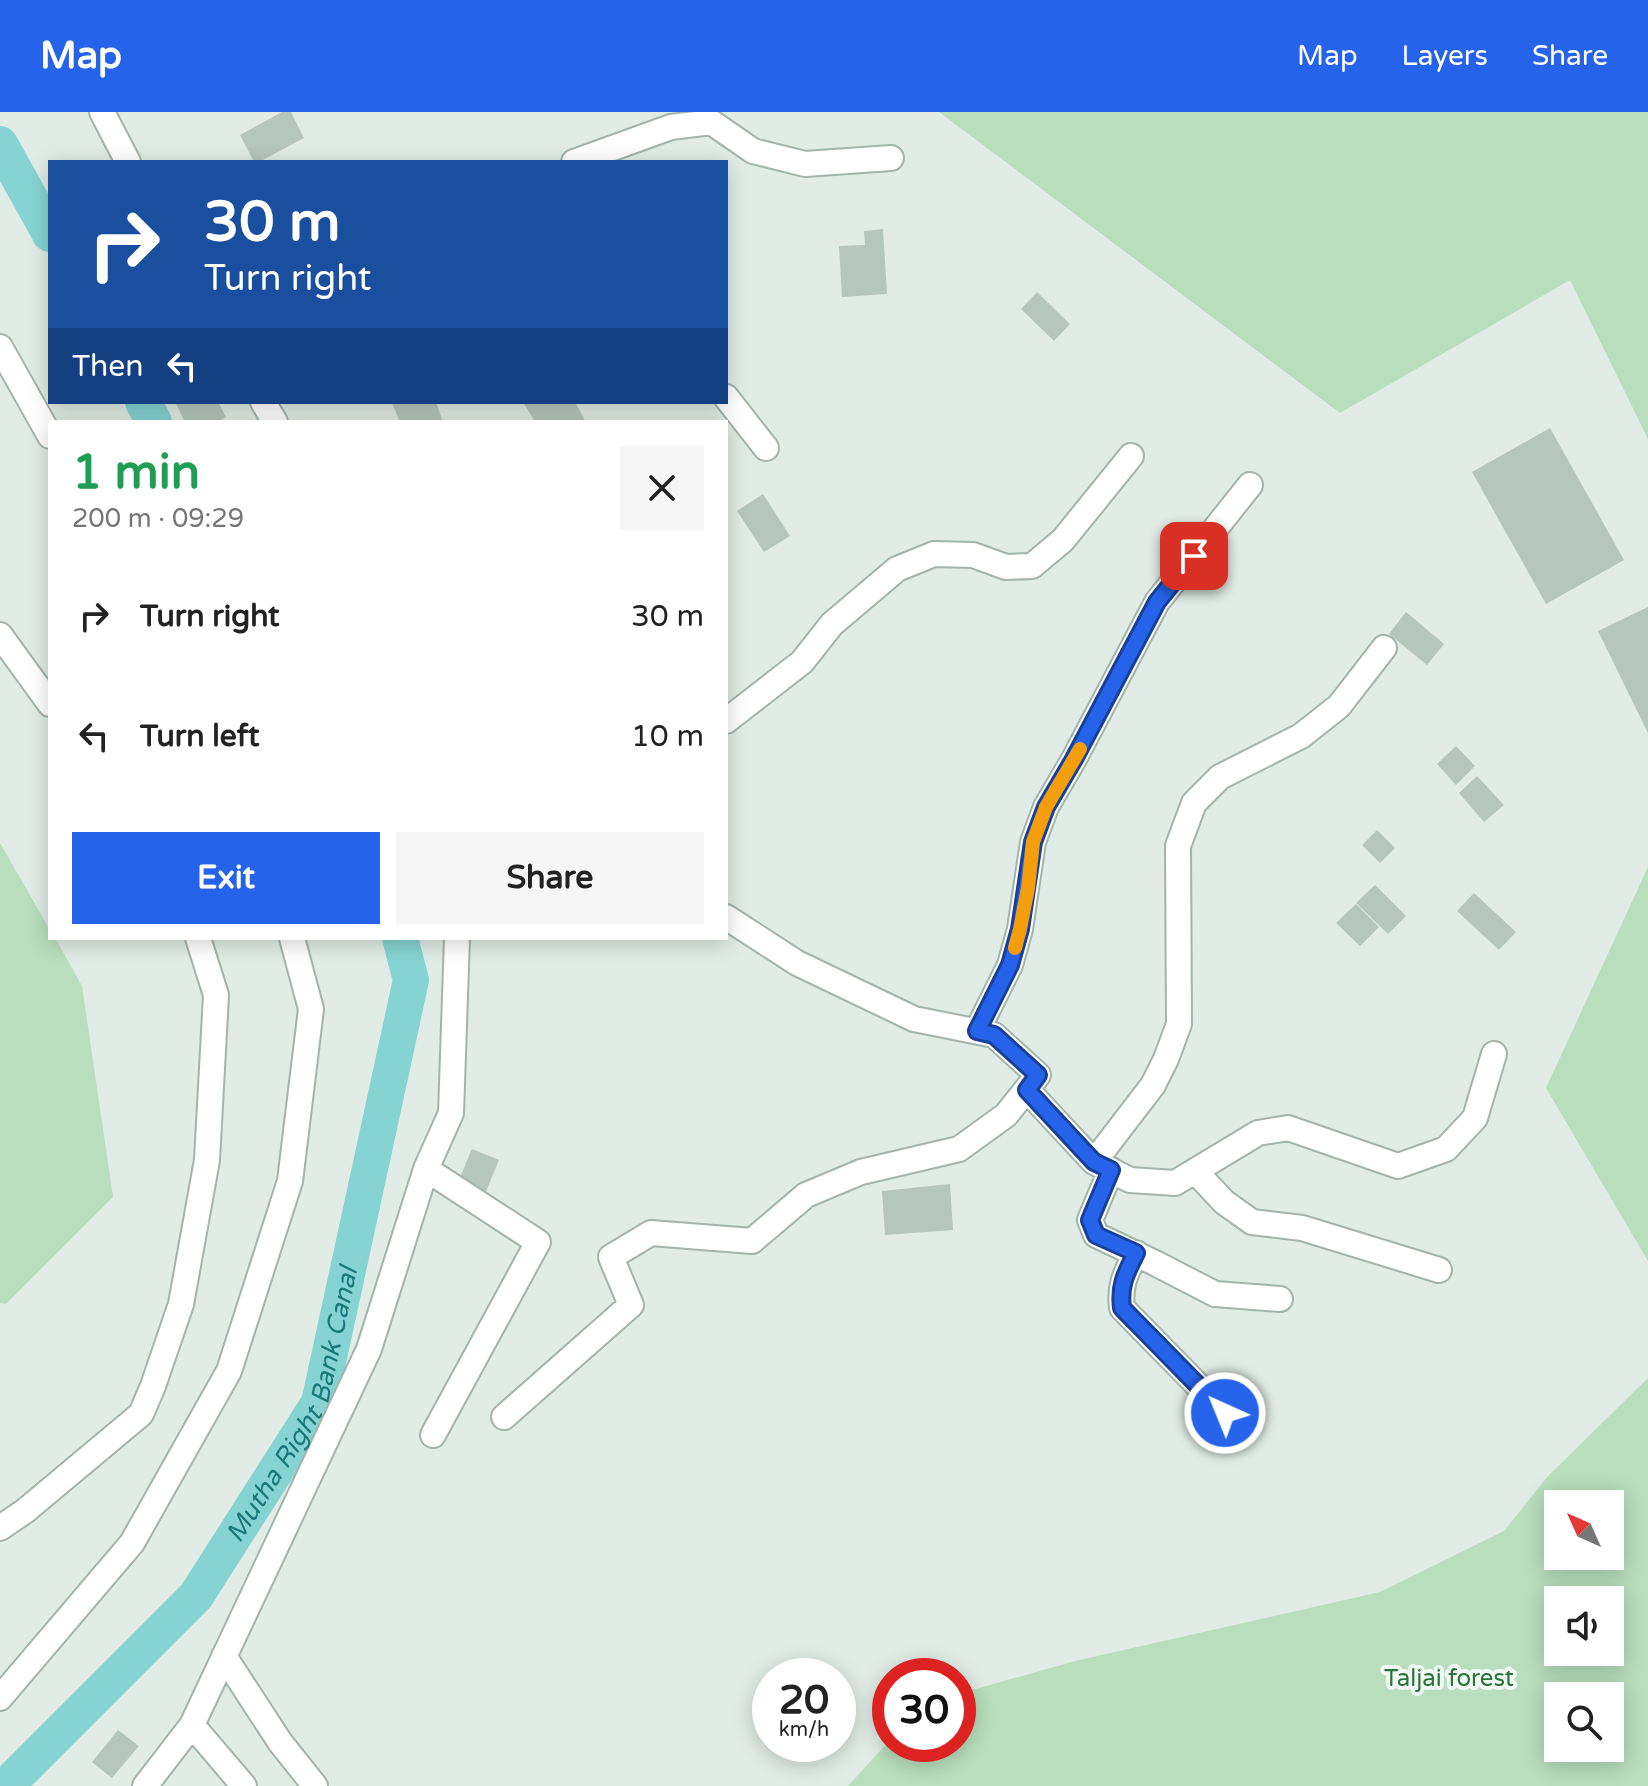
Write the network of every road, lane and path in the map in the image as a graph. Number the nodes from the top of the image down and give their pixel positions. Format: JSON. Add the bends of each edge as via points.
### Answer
{"nodes":[{"id":1,"x":102,"y":112,"type":"edge"},
{"id":2,"x":628,"y":154,"type":"edge"},
{"id":3,"x":891,"y":158,"type":"dead end"},
{"id":4,"x":127,"y":160,"type":"edge"},
{"id":5,"x":588,"y":160,"type":"edge"},
{"id":6,"x":0,"y":347,"type":"edge"},
{"id":7,"x":728,"y":400,"type":"edge"},
{"id":8,"x":48,"y":432,"type":"edge"},
{"id":9,"x":766,"y":448,"type":"dead end"},
{"id":10,"x":1131,"y":456,"type":"dead end"},
{"id":11,"x":1250,"y":485,"type":"dead end"},
{"id":12,"x":0,"y":635,"type":"edge"},
{"id":13,"x":1384,"y":648,"type":"dead end"},
{"id":14,"x":48,"y":701,"type":"edge"},
{"id":15,"x":728,"y":719,"type":"edge"},
{"id":16,"x":728,"y":918,"type":"edge"},
{"id":17,"x":199,"y":940,"type":"edge"},
{"id":18,"x":293,"y":940,"type":"edge"},
{"id":19,"x":457,"y":948,"type":"edge"},
{"id":20,"x":977,"y":1031,"type":"junction"},
{"id":21,"x":1494,"y":1054,"type":"dead end"},
{"id":22,"x":1027,"y":1090,"type":"junction"},
{"id":23,"x":1103,"y":1166,"type":"junction"},
{"id":24,"x":426,"y":1169,"type":"junction"},
{"id":25,"x":1195,"y":1171,"type":"junction"},
{"id":26,"x":1136,"y":1253,"type":"junction"},
{"id":27,"x":1439,"y":1270,"type":"dead end"},
{"id":28,"x":1280,"y":1299,"type":"dead end"},
{"id":29,"x":1225,"y":1413,"type":"dead end"},
{"id":30,"x":504,"y":1417,"type":"dead end"},
{"id":31,"x":433,"y":1435,"type":"dead end"},
{"id":32,"x":0,"y":1528,"type":"edge"},
{"id":33,"x":224,"y":1656,"type":"junction"},
{"id":34,"x":0,"y":1698,"type":"edge"},
{"id":35,"x":192,"y":1725,"type":"junction"},
{"id":36,"x":145,"y":1786,"type":"edge"},
{"id":37,"x":244,"y":1786,"type":"edge"},
{"id":38,"x":315,"y":1786,"type":"edge"}],
"edges":[{"from":1,"to":4,"type":"street"},
{"from":2,"to":3,"type":"street","via":[[671,127],[711,122],[753,151],[805,164]]},
{"from":2,"to":5,"type":"street"},
{"from":6,"to":8,"type":"street"},
{"from":7,"to":9,"type":"street"},
{"from":10,"to":15,"type":"street","via":[[1063,540],[1032,566],[1006,567],[973,555],[934,554],[897,569],[832,624],[802,662]]},
{"from":11,"to":20,"type":"street","via":[[1157,602],[1046,807],[1033,842],[1010,965]]},
{"from":12,"to":14,"type":"street"},
{"from":13,"to":23,"type":"street","via":[[1339,706],[1301,736],[1220,777],[1194,803],[1178,846],[1179,1024],[1153,1085]]},
{"from":16,"to":20,"type":"street","via":[[797,963],[914,1019]]},
{"from":17,"to":32,"type":"street","via":[[216,995],[207,1160],[181,1304],[141,1414]]},
{"from":18,"to":34,"type":"street","via":[[311,1009],[290,1181],[229,1371],[132,1543]]},
{"from":19,"to":24,"type":"street","via":[[451,1113]]},
{"from":20,"to":22,"type":"street","via":[[994,1035],[1038,1075]]},
{"from":21,"to":25,"type":"street","via":[[1475,1118],[1446,1149],[1398,1166],[1288,1128],[1258,1133]]},
{"from":22,"to":23,"type":"street"},
{"from":22,"to":30,"type":"street","via":[[1006,1115],[959,1149],[861,1172],[806,1195],[752,1241],[651,1233],[611,1257],[631,1305]]},
{"from":23,"to":25,"type":"street","via":[[1130,1180],[1175,1183]]},
{"from":23,"to":26,"type":"street","via":[[1090,1220],[1096,1235]]},
{"from":24,"to":31,"type":"street","via":[[538,1242]]},
{"from":24,"to":33,"type":"street","via":[[369,1349]]},
{"from":25,"to":27,"type":"street","via":[[1252,1222],[1302,1228]]},
{"from":26,"to":28,"type":"street","via":[[1215,1294]]},
{"from":26,"to":29,"type":"street","via":[[1120,1292],[1122,1308]]},
{"from":33,"to":35,"type":"street"},
{"from":33,"to":38,"type":"street"},
{"from":35,"to":36,"type":"street"},
{"from":35,"to":37,"type":"street"}]}
